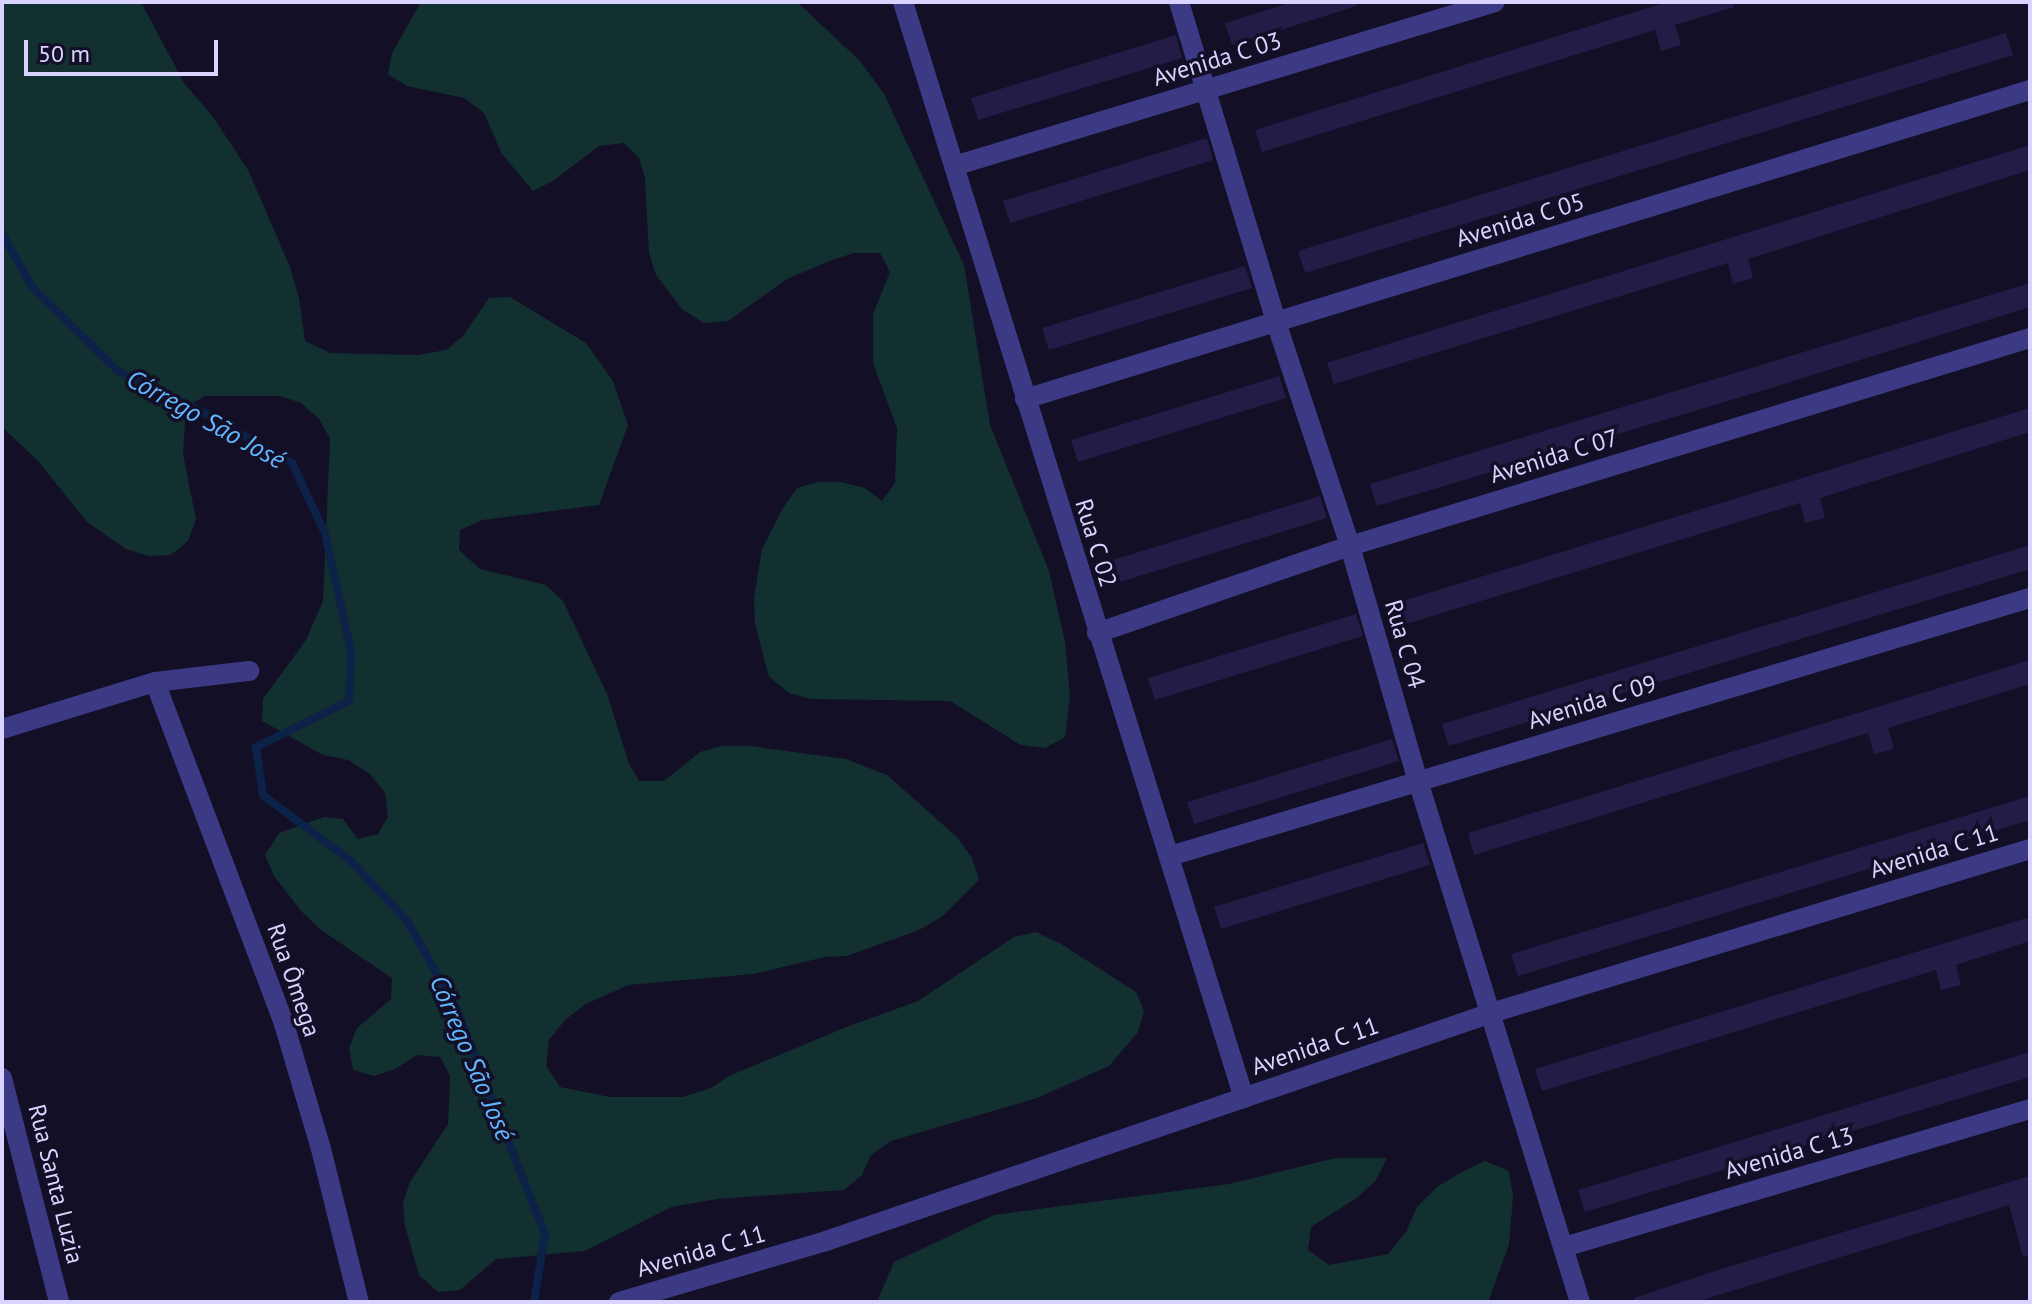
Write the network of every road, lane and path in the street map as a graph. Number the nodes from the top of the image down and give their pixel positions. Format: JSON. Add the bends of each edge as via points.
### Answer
{"nodes":[{"id":1,"x":903,"y":2,"type":"edge"},
{"id":2,"x":1179,"y":2,"type":"edge"},
{"id":3,"x":1495,"y":2,"type":"edge"},
{"id":4,"x":1206,"y":90,"type":"junction"},
{"id":5,"x":2030,"y":90,"type":"edge"},
{"id":6,"x":954,"y":166,"type":"junction"},
{"id":7,"x":1276,"y":322,"type":"junction"},
{"id":8,"x":2030,"y":338,"type":"edge"},
{"id":9,"x":1025,"y":399,"type":"junction"},
{"id":10,"x":1350,"y":546,"type":"junction"},
{"id":11,"x":2030,"y":598,"type":"edge"},
{"id":12,"x":1097,"y":633,"type":"junction"},
{"id":13,"x":249,"y":671,"type":"dead end"},
{"id":14,"x":155,"y":682,"type":"junction"},
{"id":15,"x":2,"y":729,"type":"edge"},
{"id":16,"x":1418,"y":781,"type":"junction"},
{"id":17,"x":2030,"y":849,"type":"edge"},
{"id":18,"x":1170,"y":856,"type":"junction"},
{"id":19,"x":1491,"y":1013,"type":"junction"},
{"id":20,"x":2,"y":1078,"type":"edge"},
{"id":21,"x":1244,"y":1098,"type":"junction"},
{"id":22,"x":2030,"y":1109,"type":"edge"},
{"id":23,"x":1564,"y":1247,"type":"junction"},
{"id":24,"x":59,"y":1302,"type":"edge"},
{"id":25,"x":359,"y":1302,"type":"edge"},
{"id":26,"x":619,"y":1302,"type":"edge"},
{"id":27,"x":1580,"y":1302,"type":"edge"}],
"edges":[{"from":1,"to":6,"type":"street","name":"Rua C 02"},
{"from":2,"to":4,"type":"street","name":"Rua C 04"},
{"from":3,"to":4,"type":"street","name":"Avenida C 03"},
{"from":4,"to":6,"type":"street","name":"Avenida C 03"},
{"from":4,"to":7,"type":"street","name":"Rua C 04"},
{"from":5,"to":7,"type":"street","name":"Avenida C 05"},
{"from":6,"to":9,"type":"street","name":"Rua C 02"},
{"from":7,"to":9,"type":"street","name":"Avenida C 05"},
{"from":7,"to":10,"type":"street","name":"Rua C 04"},
{"from":8,"to":10,"type":"street","name":"Avenida C 07"},
{"from":9,"to":12,"type":"street","name":"Rua C 02"},
{"from":10,"to":12,"type":"street","name":"Avenida C 07"},
{"from":10,"to":16,"type":"street","name":"Rua C 04"},
{"from":11,"to":16,"type":"street","name":"Avenida C 09"},
{"from":12,"to":18,"type":"street","name":"Rua C 02"},
{"from":13,"to":14,"type":"street"},
{"from":14,"to":15,"type":"street"},
{"from":14,"to":25,"type":"street","name":"Rua Ômega","via":[[284,1024]]},
{"from":16,"to":18,"type":"street","name":"Avenida C 09"},
{"from":16,"to":19,"type":"street","name":"Rua C 04"},
{"from":17,"to":19,"type":"street","name":"Avenida C 11"},
{"from":18,"to":21,"type":"street","name":"Rua C 02"},
{"from":19,"to":21,"type":"street","name":"Avenida C 11"},
{"from":19,"to":23,"type":"street","name":"Rua C 04"},
{"from":20,"to":24,"type":"street","name":"Rua Santa Luzia"},
{"from":21,"to":26,"type":"street","name":"Avenida C 11","via":[[826,1241]]},
{"from":22,"to":23,"type":"street","name":"Avenida C 13"},
{"from":23,"to":27,"type":"street","name":"Rua C 04"}]}
